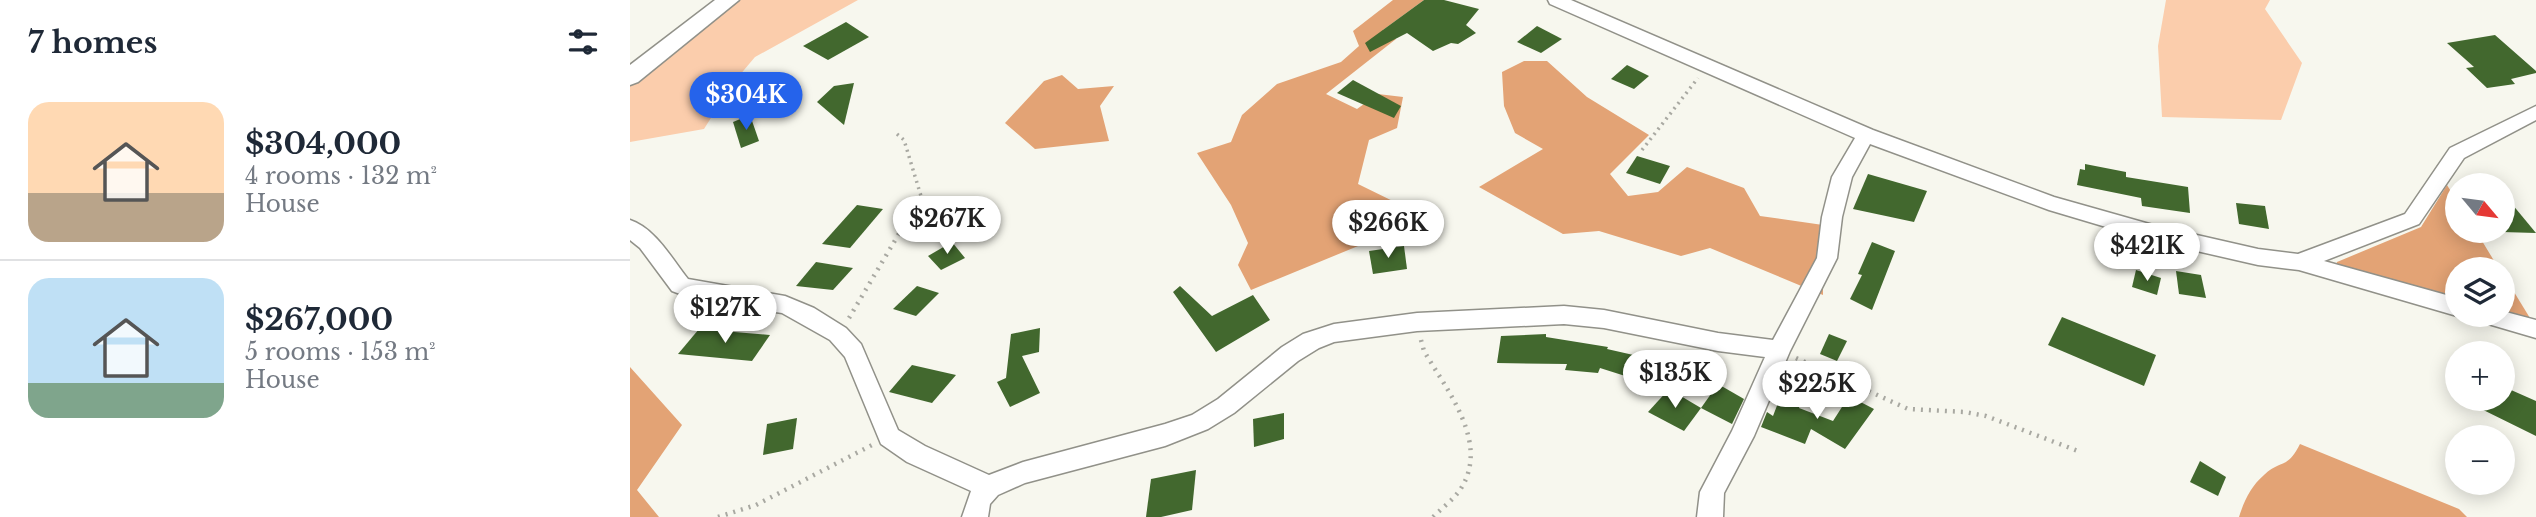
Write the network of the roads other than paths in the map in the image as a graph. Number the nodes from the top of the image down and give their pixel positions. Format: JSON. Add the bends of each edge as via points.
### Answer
{"nodes":[{"id":1,"x":728,"y":0,"type":"edge"},
{"id":2,"x":1556,"y":0,"type":"edge"},
{"id":3,"x":630,"y":77,"type":"edge"},
{"id":4,"x":2536,"y":112,"type":"edge"},
{"id":5,"x":1866,"y":135,"type":"junction"},
{"id":6,"x":630,"y":228,"type":"edge"},
{"id":7,"x":2299,"y":262,"type":"junction"},
{"id":8,"x":2445,"y":304,"type":"edge"},
{"id":9,"x":2515,"y":323,"type":"edge"},
{"id":10,"x":2536,"y":329,"type":"edge"},
{"id":11,"x":1779,"y":350,"type":"junction"},
{"id":12,"x":989,"y":487,"type":"junction"},
{"id":13,"x":975,"y":517,"type":"edge"},
{"id":14,"x":1710,"y":517,"type":"edge"}],
"edges":[{"from":1,"to":3,"type":"street"},
{"from":2,"to":5,"type":"street"},
{"from":4,"to":7,"type":"street","via":[[2456,153],[2412,219]]},
{"from":5,"to":7,"type":"street","via":[[2049,203],[2153,233]]},
{"from":5,"to":11,"type":"street","via":[[1842,177],[1827,258]]},
{"from":6,"to":12,"type":"street","via":[[647,242],[680,285],[785,305],[838,334],[853,351],[888,437]]},
{"from":7,"to":8,"type":"street"},
{"from":9,"to":10,"type":"street"},
{"from":11,"to":12,"type":"street","via":[[1564,315],[1417,322],[1334,333],[1290,354],[1200,422]]},
{"from":11,"to":14,"type":"street","via":[[1712,492]]},
{"from":12,"to":13,"type":"street","via":[[979,499]]}]}
